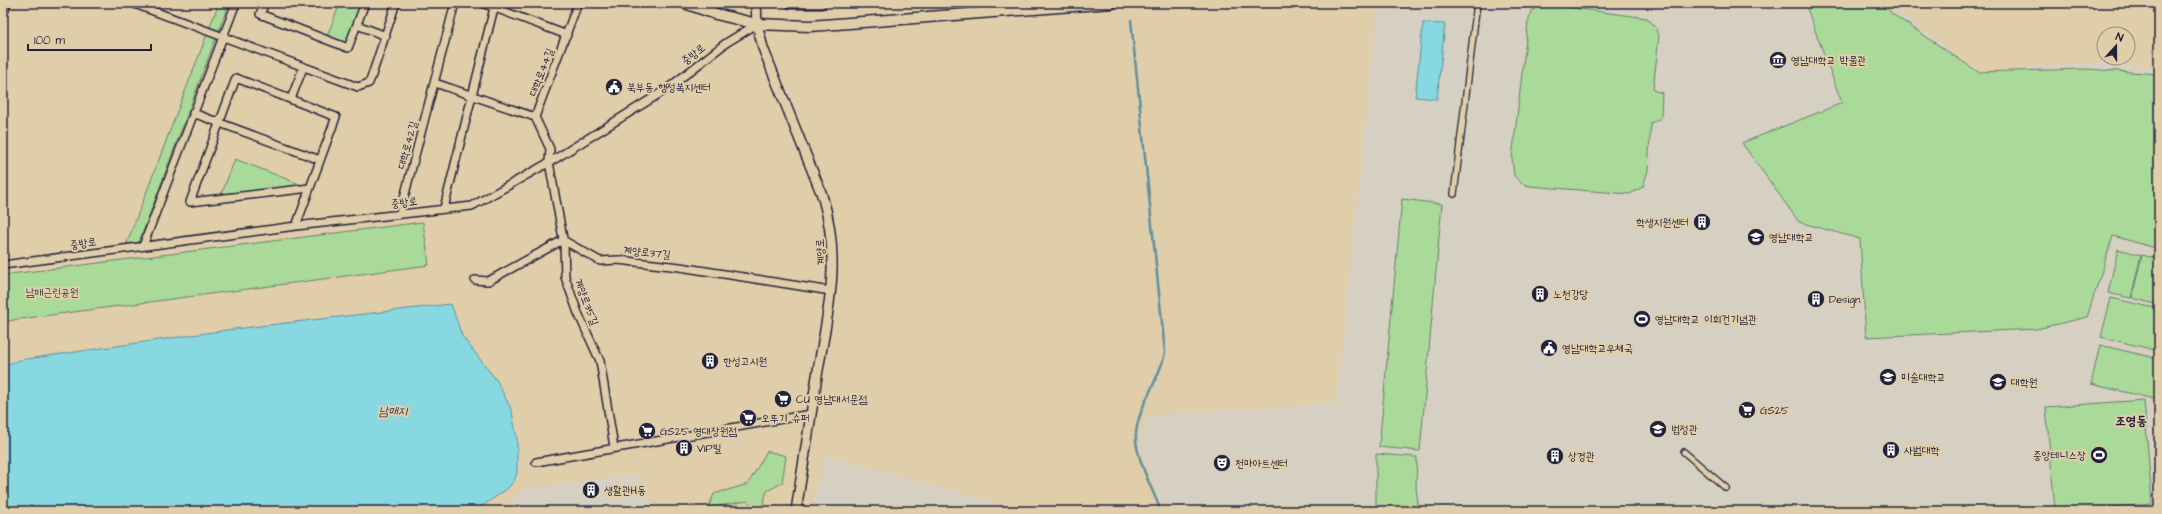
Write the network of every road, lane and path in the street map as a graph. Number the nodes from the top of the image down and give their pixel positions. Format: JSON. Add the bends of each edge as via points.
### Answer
{"nodes":[{"id":1,"x":6,"y":3,"type":"edge"},
{"id":2,"x":132,"y":3,"type":"edge"},
{"id":3,"x":236,"y":3,"type":"edge"},
{"id":4,"x":265,"y":3,"type":"edge"},
{"id":5,"x":365,"y":3,"type":"edge"},
{"id":6,"x":396,"y":3,"type":"edge"},
{"id":7,"x":455,"y":3,"type":"edge"},
{"id":8,"x":482,"y":3,"type":"edge"},
{"id":9,"x":578,"y":3,"type":"edge"},
{"id":10,"x":685,"y":3,"type":"edge"},
{"id":11,"x":756,"y":3,"type":"edge"},
{"id":12,"x":791,"y":3,"type":"edge"},
{"id":13,"x":821,"y":3,"type":"edge"},
{"id":14,"x":1112,"y":3,"type":"edge"},
{"id":15,"x":1477,"y":3,"type":"edge"},
{"id":16,"x":494,"y":8,"type":"junction"},
{"id":17,"x":3,"y":12,"type":"edge"},
{"id":18,"x":757,"y":24,"type":"junction"},
{"id":19,"x":357,"y":25,"type":"junction"},
{"id":20,"x":567,"y":35,"type":"junction"},
{"id":21,"x":386,"y":36,"type":"junction"},
{"id":22,"x":222,"y":37,"type":"junction"},
{"id":23,"x":303,"y":68,"type":"junction"},
{"id":24,"x":435,"y":83,"type":"junction"},
{"id":25,"x":472,"y":95,"type":"junction"},
{"id":26,"x":291,"y":99,"type":"junction"},
{"id":27,"x":193,"y":113,"type":"junction"},
{"id":28,"x":536,"y":117,"type":"junction"},
{"id":29,"x":219,"y":123,"type":"junction"},
{"id":30,"x":320,"y":160,"type":"junction"},
{"id":31,"x":549,"y":162,"type":"junction"},
{"id":32,"x":310,"y":188,"type":"junction"},
{"id":33,"x":1454,"y":194,"type":"dead end"},
{"id":34,"x":444,"y":208,"type":"junction"},
{"id":35,"x":400,"y":213,"type":"junction"},
{"id":36,"x":296,"y":226,"type":"junction"},
{"id":37,"x":563,"y":240,"type":"junction"},
{"id":38,"x":143,"y":246,"type":"junction"},
{"id":39,"x":3,"y":265,"type":"edge"},
{"id":40,"x":475,"y":280,"type":"dead end"},
{"id":41,"x":831,"y":292,"type":"junction"},
{"id":42,"x":811,"y":414,"type":"junction"},
{"id":43,"x":614,"y":447,"type":"junction"},
{"id":44,"x":1684,"y":452,"type":"dead end"},
{"id":45,"x":536,"y":462,"type":"dead end"},
{"id":46,"x":1726,"y":488,"type":"dead end"},
{"id":47,"x":796,"y":511,"type":"edge"}],
"edges":[{"from":1,"to":17,"type":"street"},
{"from":2,"to":22,"type":"street"},
{"from":3,"to":22,"type":"street"},
{"from":4,"to":19,"type":"street","via":[[260,14],[348,48]]},
{"from":5,"to":19,"type":"street"},
{"from":6,"to":21,"type":"street"},
{"from":7,"to":24,"type":"street","name":"대학로42길"},
{"from":8,"to":16,"type":"street"},
{"from":9,"to":20,"type":"street","name":"대학로44길"},
{"from":10,"to":18,"type":"main road"},
{"from":11,"to":18,"type":"street","name":"계양로"},
{"from":12,"to":13,"type":"main road"},
{"from":14,"to":18,"type":"main road","via":[[810,26]]},
{"from":15,"to":33,"type":"street"},
{"from":16,"to":20,"type":"street"},
{"from":16,"to":25,"type":"street"},
{"from":18,"to":31,"type":"street","name":"중방로","via":[[726,43],[666,89]]},
{"from":18,"to":41,"type":"street","name":"계양로","via":[[763,48],[828,214],[833,244]]},
{"from":19,"to":21,"type":"street"},
{"from":20,"to":28,"type":"street","name":"대학로44길"},
{"from":21,"to":23,"type":"street","via":[[371,78],[363,86],[352,86]]},
{"from":22,"to":23,"type":"street"},
{"from":22,"to":27,"type":"street"},
{"from":23,"to":26,"type":"street"},
{"from":24,"to":25,"type":"street"},
{"from":24,"to":35,"type":"street","name":"대학로42길"},
{"from":25,"to":28,"type":"street"},
{"from":25,"to":34,"type":"street"},
{"from":26,"to":29,"type":"street","via":[[236,78]]},
{"from":26,"to":30,"type":"street","via":[[336,117]]},
{"from":27,"to":29,"type":"street"},
{"from":27,"to":38,"type":"street"},
{"from":28,"to":31,"type":"street","via":[[550,149]]},
{"from":29,"to":30,"type":"street"},
{"from":29,"to":32,"type":"street","via":[[190,202]]},
{"from":30,"to":32,"type":"street"},
{"from":31,"to":34,"type":"street","name":"중방로","via":[[472,206]]},
{"from":31,"to":37,"type":"street","name":"계양로35길"},
{"from":32,"to":36,"type":"street"},
{"from":34,"to":35,"type":"street","name":"중방로"},
{"from":35,"to":36,"type":"street","name":"중방로"},
{"from":36,"to":38,"type":"street","name":"중방로"},
{"from":37,"to":40,"type":"street","via":[[492,279]]},
{"from":37,"to":41,"type":"street","name":"계양로37길","via":[[600,261],[680,267]]},
{"from":37,"to":43,"type":"street","name":"계양로35길","via":[[565,277],[600,361]]},
{"from":38,"to":39,"type":"street","name":"중방로"},
{"from":41,"to":42,"type":"street","name":"계양로"},
{"from":42,"to":43,"type":"street"},
{"from":42,"to":47,"type":"street","name":"계양로"},
{"from":43,"to":45,"type":"street"},
{"from":44,"to":46,"type":"street"}]}
